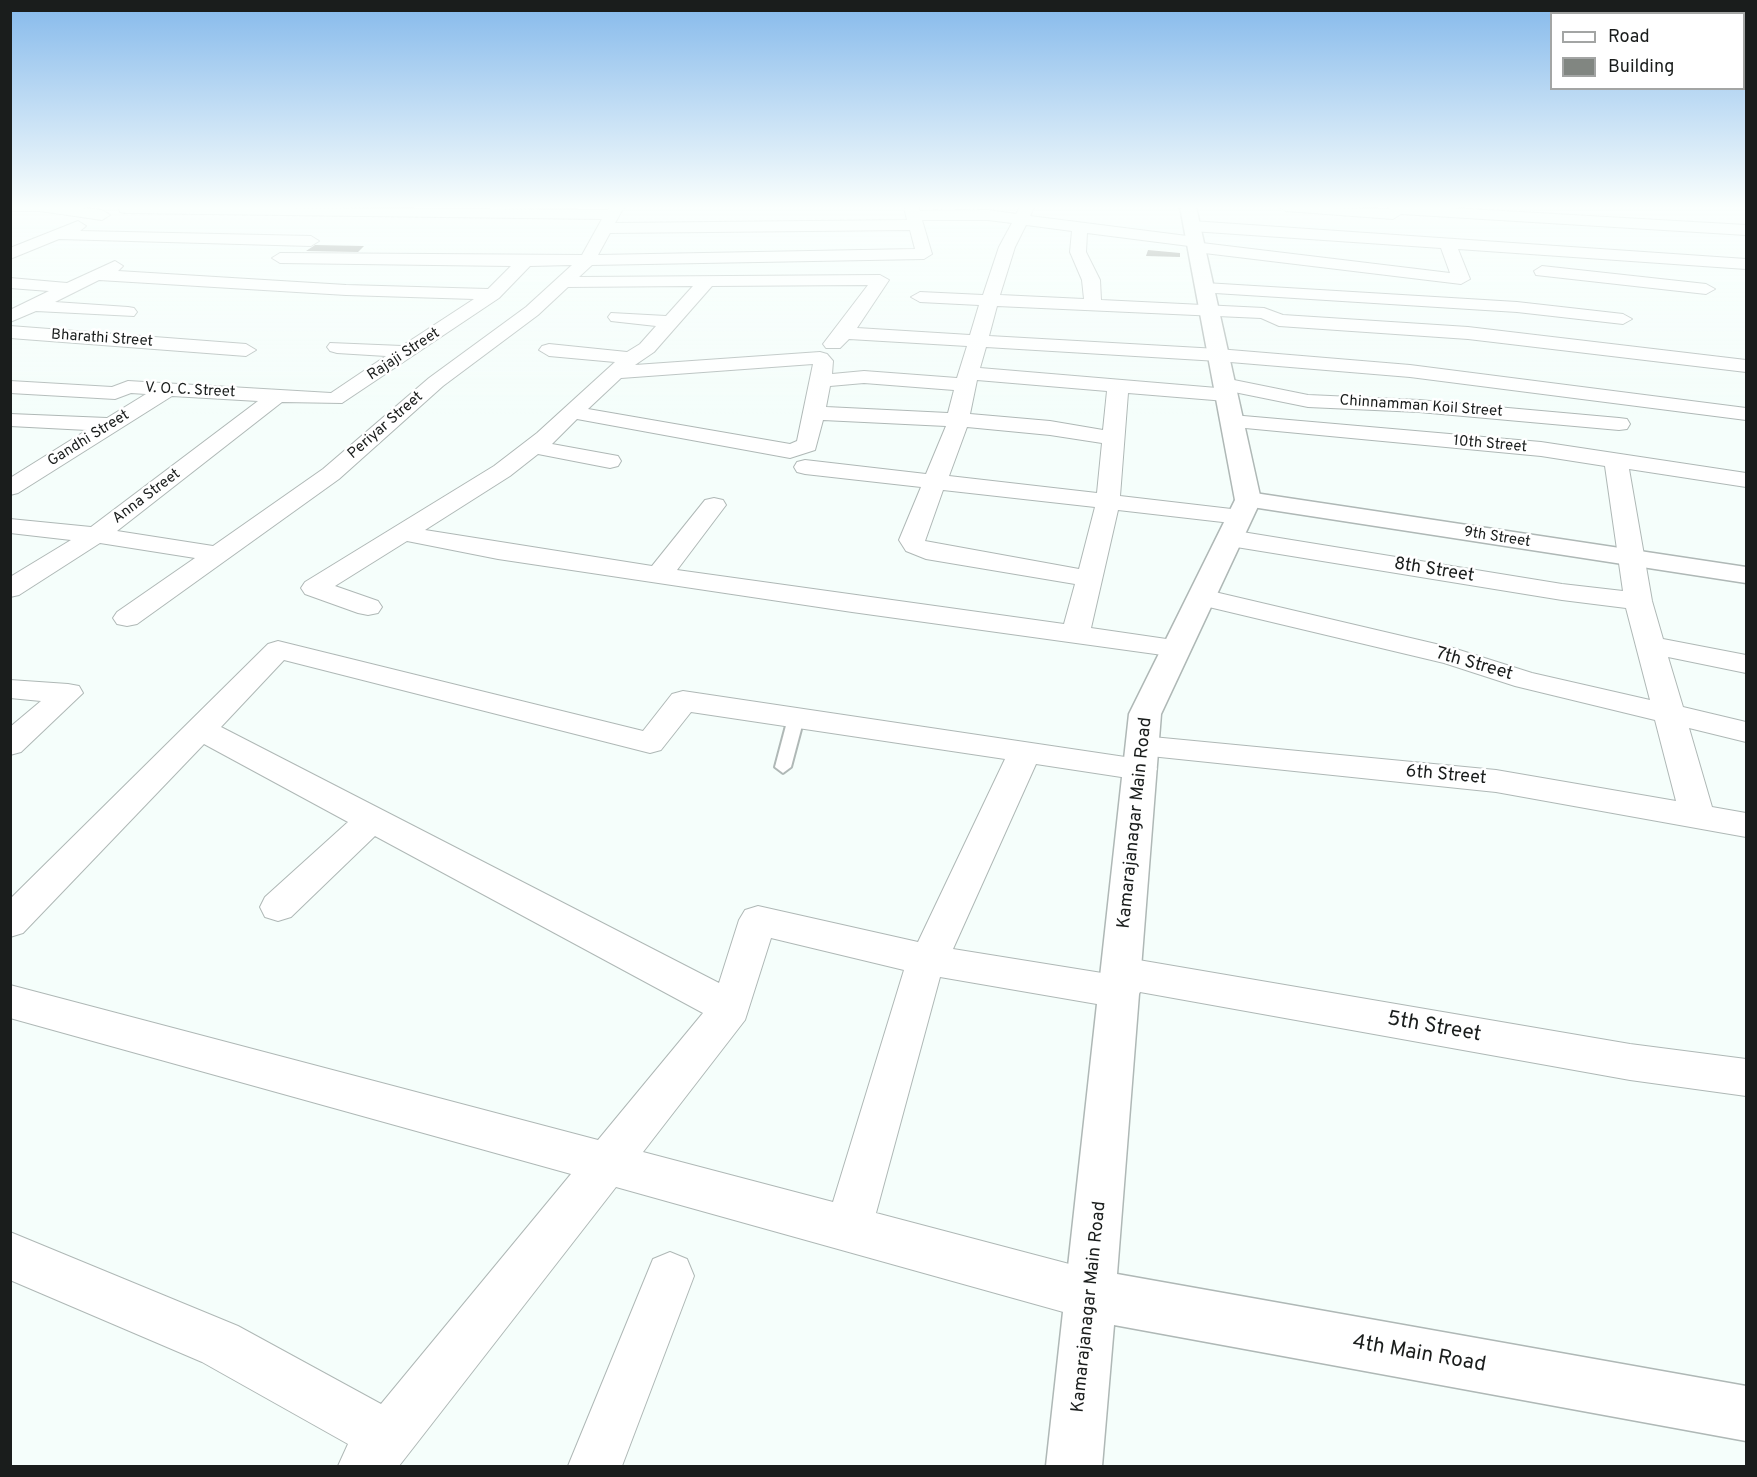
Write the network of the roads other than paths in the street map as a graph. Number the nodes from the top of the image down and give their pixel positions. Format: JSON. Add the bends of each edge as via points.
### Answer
{"nodes":[{"id":1,"x":95,"y":276,"type":"edge"},
{"id":2,"x":110,"y":276,"type":"edge"},
{"id":3,"x":509,"y":276,"type":"edge"},
{"id":4,"x":571,"y":276,"type":"edge"},
{"id":5,"x":998,"y":276,"type":"edge"},
{"id":6,"x":1089,"y":276,"type":"edge"},
{"id":7,"x":1201,"y":276,"type":"edge"},
{"id":8,"x":1445,"y":276,"type":"edge"},
{"id":9,"x":1460,"y":276,"type":"edge"},
{"id":10,"x":1588,"y":276,"type":"edge"},
{"id":11,"x":932,"y":279,"type":"dead end"},
{"id":12,"x":1617,"y":279,"type":"junction"},
{"id":13,"x":565,"y":282,"type":"junction"},
{"id":14,"x":706,"y":282,"type":"junction"},
{"id":15,"x":10,"y":284,"type":"edge"},
{"id":16,"x":254,"y":286,"type":"junction"},
{"id":17,"x":71,"y":288,"type":"junction"},
{"id":18,"x":1707,"y":289,"type":"dead end"},
{"id":19,"x":493,"y":294,"type":"junction"},
{"id":20,"x":920,"y":297,"type":"junction"},
{"id":21,"x":235,"y":298,"type":"dead end"},
{"id":22,"x":1207,"y":300,"type":"junction"},
{"id":23,"x":990,"y":302,"type":"junction"},
{"id":24,"x":33,"y":306,"type":"junction"},
{"id":25,"x":1093,"y":306,"type":"junction"},
{"id":26,"x":128,"y":312,"type":"dead end"},
{"id":27,"x":428,"y":312,"type":"dead end"},
{"id":28,"x":464,"y":314,"type":"junction"},
{"id":29,"x":10,"y":317,"type":"edge"},
{"id":30,"x":617,"y":317,"type":"dead end"},
{"id":31,"x":1623,"y":319,"type":"junction"},
{"id":32,"x":672,"y":322,"type":"junction"},
{"id":33,"x":10,"y":332,"type":"edge"},
{"id":34,"x":844,"y":333,"type":"junction"},
{"id":35,"x":901,"y":338,"type":"junction"},
{"id":36,"x":977,"y":342,"type":"junction"},
{"id":37,"x":193,"y":346,"type":"junction"},
{"id":38,"x":337,"y":347,"type":"dead end"},
{"id":39,"x":246,"y":350,"type":"dead end"},
{"id":40,"x":549,"y":350,"type":"dead end"},
{"id":41,"x":408,"y":352,"type":"junction"},
{"id":42,"x":820,"y":358,"type":"junction"},
{"id":43,"x":625,"y":365,"type":"junction"},
{"id":44,"x":1746,"y":366,"type":"edge"},
{"id":45,"x":1617,"y":373,"type":"junction"},
{"id":46,"x":968,"y":379,"type":"junction"},
{"id":47,"x":821,"y":381,"type":"junction"},
{"id":48,"x":1118,"y":386,"type":"junction"},
{"id":49,"x":10,"y":387,"type":"edge"},
{"id":50,"x":128,"y":387,"type":"junction"},
{"id":51,"x":1225,"y":389,"type":"junction"},
{"id":52,"x":167,"y":390,"type":"junction"},
{"id":53,"x":277,"y":396,"type":"junction"},
{"id":54,"x":335,"y":399,"type":"joint"},
{"id":55,"x":572,"y":412,"type":"junction"},
{"id":56,"x":815,"y":413,"type":"junction"},
{"id":57,"x":1746,"y":414,"type":"edge"},
{"id":58,"x":10,"y":420,"type":"edge"},
{"id":59,"x":959,"y":420,"type":"junction"},
{"id":60,"x":113,"y":424,"type":"junction"},
{"id":61,"x":1619,"y":424,"type":"junction"},
{"id":62,"x":1114,"y":438,"type":"junction"},
{"id":63,"x":534,"y":447,"type":"junction"},
{"id":64,"x":10,"y":459,"type":"edge"},
{"id":65,"x":52,"y":461,"type":"junction"},
{"id":66,"x":610,"y":461,"type":"dead end"},
{"id":67,"x":1621,"y":461,"type":"junction"},
{"id":68,"x":805,"y":467,"type":"dead end"},
{"id":69,"x":1746,"y":480,"type":"edge"},
{"id":70,"x":937,"y":482,"type":"junction"},
{"id":71,"x":10,"y":488,"type":"edge"},
{"id":72,"x":1108,"y":502,"type":"junction"},
{"id":73,"x":714,"y":506,"type":"dead end"},
{"id":74,"x":1239,"y":518,"type":"junction"},
{"id":75,"x":10,"y":526,"type":"edge"},
{"id":76,"x":403,"y":533,"type":"junction"},
{"id":77,"x":96,"y":534,"type":"junction"},
{"id":78,"x":218,"y":554,"type":"junction"},
{"id":79,"x":1634,"y":558,"type":"junction"},
{"id":80,"x":660,"y":574,"type":"junction"},
{"id":81,"x":1746,"y":575,"type":"edge"},
{"id":82,"x":1089,"y":579,"type":"junction"},
{"id":83,"x":10,"y":589,"type":"edge"},
{"id":84,"x":1202,"y":597,"type":"junction"},
{"id":85,"x":1638,"y":601,"type":"junction"},
{"id":86,"x":368,"y":608,"type":"dead end"},
{"id":87,"x":127,"y":618,"type":"dead end"},
{"id":88,"x":1076,"y":634,"type":"junction"},
{"id":89,"x":1652,"y":645,"type":"junction"},
{"id":90,"x":1177,"y":648,"type":"junction"},
{"id":91,"x":1746,"y":664,"type":"edge"},
{"id":92,"x":10,"y":689,"type":"edge"},
{"id":93,"x":1670,"y":714,"type":"junction"},
{"id":94,"x":796,"y":718,"type":"junction"},
{"id":95,"x":200,"y":729,"type":"junction"},
{"id":96,"x":1746,"y":732,"type":"edge"},
{"id":97,"x":10,"y":745,"type":"edge"},
{"id":98,"x":1025,"y":752,"type":"junction"},
{"id":99,"x":1142,"y":758,"type":"junction"},
{"id":100,"x":783,"y":767,"type":"dead end"},
{"id":101,"x":1697,"y":815,"type":"junction"},
{"id":102,"x":372,"y":819,"type":"junction"},
{"id":103,"x":1746,"y":825,"type":"edge"},
{"id":104,"x":279,"y":907,"type":"dead end"},
{"id":105,"x":10,"y":923,"type":"edge"},
{"id":106,"x":928,"y":960,"type":"junction"},
{"id":107,"x":1120,"y":983,"type":"junction"},
{"id":108,"x":10,"y":1000,"type":"edge"},
{"id":109,"x":731,"y":1008,"type":"junction"},
{"id":110,"x":1746,"y":1078,"type":"edge"},
{"id":111,"x":609,"y":1164,"type":"junction"},
{"id":112,"x":848,"y":1229,"type":"junction"},
{"id":113,"x":10,"y":1256,"type":"edge"},
{"id":114,"x":670,"y":1276,"type":"dead end"},
{"id":115,"x":1092,"y":1295,"type":"junction"},
{"id":116,"x":1746,"y":1414,"type":"edge"},
{"id":117,"x":377,"y":1452,"type":"edge"},
{"id":118,"x":595,"y":1467,"type":"edge"},
{"id":119,"x":1074,"y":1467,"type":"edge"}],
"edges":[{"from":1,"to":17,"type":"street"},
{"from":2,"to":16,"type":"street"},
{"from":3,"to":19,"type":"street","name":"Rajaji Street"},
{"from":4,"to":13,"type":"street","name":"Periyar Street"},
{"from":5,"to":23,"type":"street"},
{"from":6,"to":25,"type":"street"},
{"from":7,"to":22,"type":"main road"},
{"from":8,"to":9,"type":"street","via":[[1461,279]]},
{"from":10,"to":12,"type":"street"},
{"from":11,"to":20,"type":"street"},
{"from":12,"to":18,"type":"street"},
{"from":12,"to":31,"type":"street"},
{"from":13,"to":14,"type":"street"},
{"from":13,"to":78,"type":"street","name":"Periyar Street","via":[[436,382],[331,474]]},
{"from":14,"to":32,"type":"street"},
{"from":14,"to":34,"type":"street","via":[[880,280]]},
{"from":15,"to":17,"type":"street"},
{"from":16,"to":19,"type":"street"},
{"from":16,"to":21,"type":"street"},
{"from":17,"to":24,"type":"street"},
{"from":19,"to":28,"type":"street","name":"Rajaji Street"},
{"from":20,"to":23,"type":"street"},
{"from":20,"to":35,"type":"street"},
{"from":22,"to":25,"type":"street"},
{"from":22,"to":31,"type":"street","via":[[1516,307]]},
{"from":22,"to":45,"type":"street","via":[[1280,320],[1468,333]]},
{"from":22,"to":51,"type":"main road"},
{"from":23,"to":25,"type":"street"},
{"from":23,"to":36,"type":"street"},
{"from":24,"to":26,"type":"street"},
{"from":24,"to":29,"type":"street"},
{"from":27,"to":28,"type":"street"},
{"from":28,"to":41,"type":"street","name":"Rajaji Street"},
{"from":30,"to":32,"type":"street"},
{"from":31,"to":45,"type":"street"},
{"from":32,"to":43,"type":"street"},
{"from":33,"to":37,"type":"street","name":"Bharathi Street"},
{"from":34,"to":35,"type":"street"},
{"from":34,"to":42,"type":"street"},
{"from":35,"to":36,"type":"street"},
{"from":36,"to":46,"type":"street"},
{"from":36,"to":51,"type":"street"},
{"from":37,"to":39,"type":"street","name":"Bharathi Street"},
{"from":37,"to":50,"type":"street"},
{"from":38,"to":41,"type":"street"},
{"from":40,"to":43,"type":"street"},
{"from":41,"to":54,"type":"street","name":"Rajaji Street"},
{"from":42,"to":43,"type":"street"},
{"from":42,"to":47,"type":"street"},
{"from":43,"to":55,"type":"street"},
{"from":44,"to":45,"type":"street"},
{"from":45,"to":51,"type":"street","via":[[1410,370]]},
{"from":45,"to":57,"type":"street"},
{"from":45,"to":61,"type":"street"},
{"from":46,"to":47,"type":"street","via":[[864,377]]},
{"from":46,"to":48,"type":"street"},
{"from":46,"to":59,"type":"street"},
{"from":47,"to":56,"type":"street"},
{"from":48,"to":51,"type":"street"},
{"from":48,"to":62,"type":"street"},
{"from":49,"to":50,"type":"street","name":"V. O. C. Street","via":[[115,393]]},
{"from":50,"to":52,"type":"street","name":"V. O. C. Street"},
{"from":51,"to":61,"type":"street","name":"Chinnamman Koil Street","via":[[1308,401],[1419,405]]},
{"from":51,"to":67,"type":"street","name":"10th Street"},
{"from":51,"to":74,"type":"main road"},
{"from":52,"to":53,"type":"street","name":"V. O. C. Street"},
{"from":52,"to":60,"type":"street","name":"Gandhi Street"},
{"from":53,"to":54,"type":"street","name":"V. O. C. Street"},
{"from":53,"to":77,"type":"street","name":"Anna Street"},
{"from":55,"to":56,"type":"street","via":[[790,451],[807,445]]},
{"from":55,"to":63,"type":"street"},
{"from":56,"to":59,"type":"street"},
{"from":58,"to":60,"type":"street"},
{"from":59,"to":62,"type":"street"},
{"from":59,"to":70,"type":"street"},
{"from":60,"to":65,"type":"street","name":"Gandhi Street"},
{"from":61,"to":67,"type":"street"},
{"from":62,"to":72,"type":"street"},
{"from":63,"to":66,"type":"street"},
{"from":63,"to":76,"type":"street"},
{"from":64,"to":65,"type":"street"},
{"from":65,"to":71,"type":"street","name":"Gandhi Street"},
{"from":67,"to":69,"type":"street","name":"10th Street"},
{"from":67,"to":79,"type":"street"},
{"from":68,"to":70,"type":"street","name":"8th Street"},
{"from":70,"to":72,"type":"street","name":"8th Street"},
{"from":70,"to":82,"type":"street","via":[[912,540],[919,549]]},
{"from":72,"to":74,"type":"street","name":"8th Street"},
{"from":72,"to":82,"type":"street"},
{"from":73,"to":80,"type":"street"},
{"from":74,"to":79,"type":"main road","name":"9th Street"},
{"from":74,"to":84,"type":"main road","name":"Kamarajanagar Main Road"},
{"from":74,"to":85,"type":"street","name":"8th Street","via":[[1562,592]]},
{"from":75,"to":77,"type":"street"},
{"from":76,"to":80,"type":"street","via":[[498,552]]},
{"from":76,"to":86,"type":"street","via":[[314,588]]},
{"from":77,"to":78,"type":"street"},
{"from":77,"to":83,"type":"street","name":"Anna Street"},
{"from":78,"to":87,"type":"street","name":"Periyar Street"},
{"from":79,"to":81,"type":"main road","name":"9th Street"},
{"from":79,"to":85,"type":"street"},
{"from":80,"to":88,"type":"street"},
{"from":82,"to":88,"type":"street"},
{"from":84,"to":90,"type":"main road","name":"Kamarajanagar Main Road"},
{"from":84,"to":93,"type":"street","name":"7th Street"},
{"from":85,"to":89,"type":"street"},
{"from":88,"to":90,"type":"street"},
{"from":89,"to":91,"type":"street"},
{"from":89,"to":93,"type":"street"},
{"from":90,"to":99,"type":"main road","name":"Kamarajanagar Main Road","via":[[1145,714]]},
{"from":92,"to":97,"type":"street","via":[[68,693]]},
{"from":93,"to":96,"type":"street","name":"7th Street"},
{"from":93,"to":101,"type":"street"},
{"from":94,"to":95,"type":"street","name":"6th Street","via":[[683,701],[650,743],[278,650]]},
{"from":94,"to":98,"type":"street","name":"6th Street"},
{"from":94,"to":100,"type":"lane"},
{"from":95,"to":102,"type":"street"},
{"from":95,"to":105,"type":"street"},
{"from":98,"to":99,"type":"street","name":"6th Street"},
{"from":98,"to":106,"type":"street"},
{"from":99,"to":101,"type":"street","name":"6th Street","via":[[1496,781]]},
{"from":99,"to":107,"type":"main road","name":"Kamarajanagar Main Road"},
{"from":101,"to":103,"type":"street","name":"6th Street"},
{"from":102,"to":104,"type":"street"},
{"from":102,"to":109,"type":"street"},
{"from":106,"to":107,"type":"street","name":"5th Street"},
{"from":106,"to":109,"type":"street","name":"5th Street","via":[[758,920]]},
{"from":106,"to":112,"type":"street"},
{"from":107,"to":110,"type":"street","name":"5th Street"},
{"from":107,"to":115,"type":"main road","name":"Kamarajanagar Main Road"},
{"from":108,"to":111,"type":"street"},
{"from":109,"to":111,"type":"street"},
{"from":111,"to":112,"type":"street"},
{"from":111,"to":117,"type":"street"},
{"from":112,"to":115,"type":"street"},
{"from":113,"to":117,"type":"street","via":[[220,1344]]},
{"from":114,"to":118,"type":"street"},
{"from":115,"to":116,"type":"main road","name":"4th Main Road"},
{"from":115,"to":119,"type":"main road","name":"Kamarajanagar Main Road"}]}
